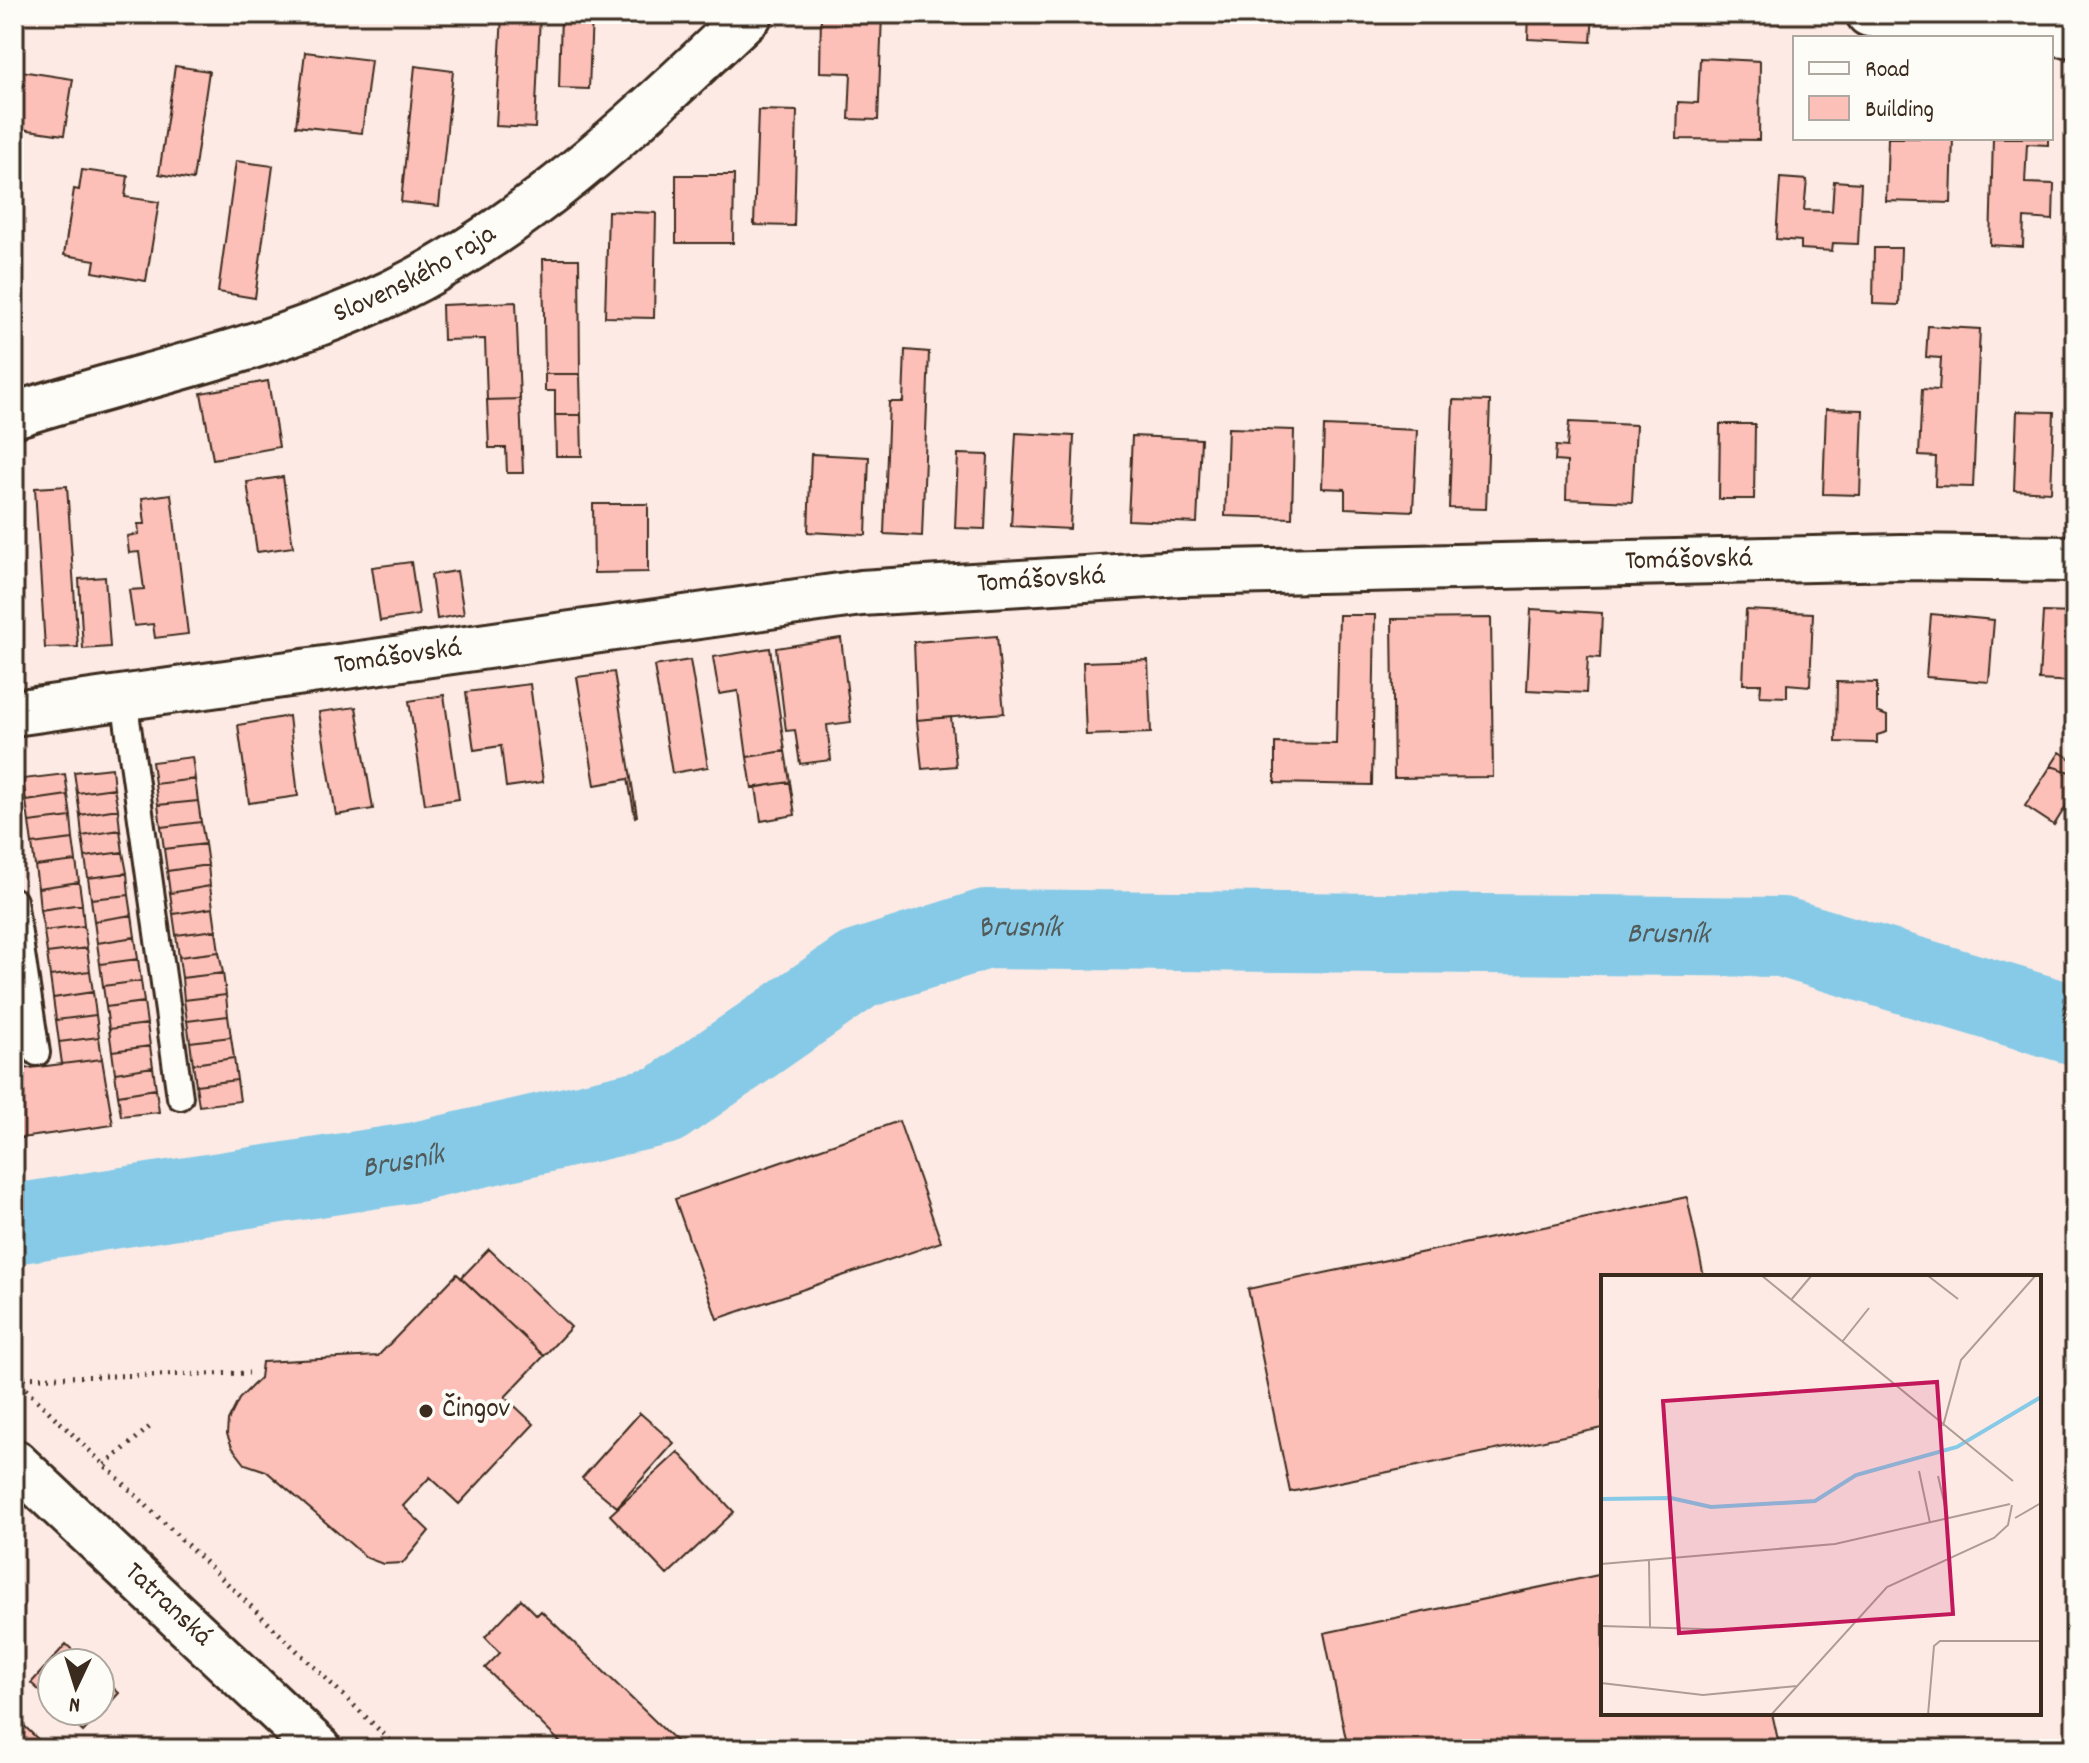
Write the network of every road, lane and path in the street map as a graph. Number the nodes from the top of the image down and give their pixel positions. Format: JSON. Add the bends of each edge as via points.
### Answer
{"nodes":[{"id":1,"x":750,"y":14,"type":"edge"},
{"id":2,"x":1869,"y":14,"type":"edge"},
{"id":3,"x":2075,"y":35,"type":"edge"},
{"id":4,"x":14,"y":415,"type":"edge"},
{"id":5,"x":2075,"y":559,"type":"edge"},
{"id":6,"x":124,"y":698,"type":"junction"},
{"id":7,"x":14,"y":713,"type":"edge"},
{"id":8,"x":14,"y":901,"type":"edge"},
{"id":9,"x":37,"y":1053,"type":"dead end"},
{"id":10,"x":180,"y":1097,"type":"dead end"},
{"id":11,"x":249,"y":1373,"type":"dead end"},
{"id":12,"x":14,"y":1378,"type":"edge"},
{"id":13,"x":152,"y":1425,"type":"dead end"},
{"id":14,"x":14,"y":1462,"type":"edge"},
{"id":15,"x":105,"y":1465,"type":"junction"},
{"id":16,"x":319,"y":1749,"type":"edge"},
{"id":17,"x":399,"y":1749,"type":"edge"}],
"edges":[{"from":1,"to":4,"type":"street","name":"Slovenského raja","via":[[592,157],[441,266],[393,292],[273,338]]},
{"from":2,"to":3,"type":"street"},
{"from":5,"to":6,"type":"street","name":"Tomášovská","via":[[1901,557],[1181,573],[861,593]]},
{"from":6,"to":7,"type":"street","name":"Tomášovská"},
{"from":6,"to":10,"type":"lane"},
{"from":8,"to":9,"type":"lane"},
{"from":11,"to":12,"type":"path"},
{"from":12,"to":15,"type":"path"},
{"from":13,"to":15,"type":"path"},
{"from":14,"to":16,"type":"street","name":"Tatranská"},
{"from":15,"to":17,"type":"path"}]}
